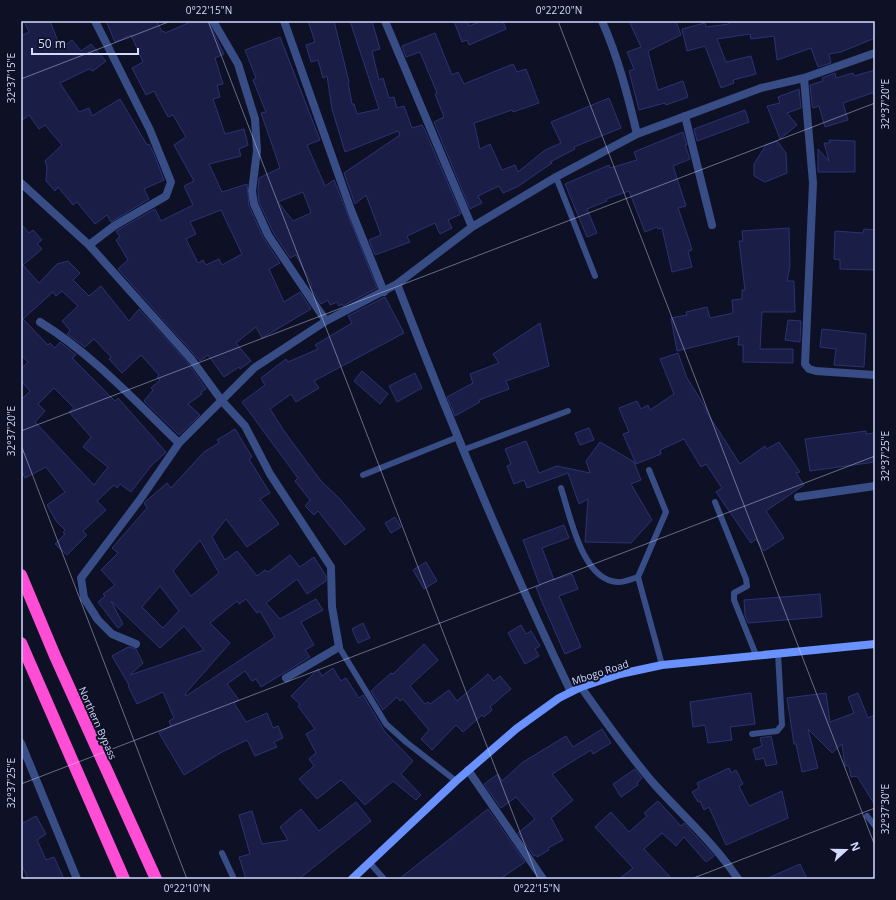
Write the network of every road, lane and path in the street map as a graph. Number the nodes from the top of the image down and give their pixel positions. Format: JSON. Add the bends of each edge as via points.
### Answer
{"nodes":[{"id":1,"x":95,"y":21,"type":"edge"},
{"id":2,"x":213,"y":21,"type":"edge"},
{"id":3,"x":284,"y":21,"type":"edge"},
{"id":4,"x":384,"y":21,"type":"edge"},
{"id":5,"x":602,"y":21,"type":"edge"},
{"id":6,"x":875,"y":52,"type":"edge"},
{"id":7,"x":804,"y":78,"type":"junction"},
{"id":8,"x":685,"y":116,"type":"junction"},
{"id":9,"x":637,"y":134,"type":"junction"},
{"id":10,"x":556,"y":177,"type":"junction"},
{"id":11,"x":21,"y":183,"type":"edge"},
{"id":12,"x":712,"y":225,"type":"dead end"},
{"id":13,"x":472,"y":227,"type":"junction"},
{"id":14,"x":89,"y":245,"type":"junction"},
{"id":15,"x":595,"y":276,"type":"dead end"},
{"id":16,"x":397,"y":284,"type":"junction"},
{"id":17,"x":384,"y":292,"type":"junction"},
{"id":18,"x":326,"y":321,"type":"junction"},
{"id":19,"x":40,"y":322,"type":"dead end"},
{"id":20,"x":875,"y":375,"type":"edge"},
{"id":21,"x":222,"y":401,"type":"junction"},
{"id":22,"x":568,"y":411,"type":"dead end"},
{"id":23,"x":458,"y":437,"type":"junction"},
{"id":24,"x":179,"y":443,"type":"junction"},
{"id":25,"x":463,"y":450,"type":"junction"},
{"id":26,"x":649,"y":470,"type":"dead end"},
{"id":27,"x":363,"y":475,"type":"dead end"},
{"id":28,"x":875,"y":486,"type":"edge"},
{"id":29,"x":561,"y":488,"type":"dead end"},
{"id":30,"x":798,"y":497,"type":"dead end"},
{"id":31,"x":715,"y":502,"type":"dead end"},
{"id":32,"x":21,"y":575,"type":"edge"},
{"id":33,"x":638,"y":577,"type":"junction"},
{"id":34,"x":21,"y":643,"type":"edge"},
{"id":35,"x":136,"y":644,"type":"dead end"},
{"id":36,"x":875,"y":644,"type":"edge"},
{"id":37,"x":339,"y":647,"type":"junction"},
{"id":38,"x":778,"y":653,"type":"junction"},
{"id":39,"x":756,"y":655,"type":"junction"},
{"id":40,"x":662,"y":665,"type":"junction"},
{"id":41,"x":286,"y":678,"type":"dead end"},
{"id":42,"x":581,"y":687,"type":"junction"},
{"id":43,"x":572,"y":692,"type":"junction"},
{"id":44,"x":752,"y":734,"type":"dead end"},
{"id":45,"x":21,"y":743,"type":"edge"},
{"id":46,"x":468,"y":770,"type":"junction"},
{"id":47,"x":456,"y":781,"type":"junction"},
{"id":48,"x":867,"y":816,"type":"dead end"},
{"id":49,"x":875,"y":826,"type":"edge"},
{"id":50,"x":222,"y":853,"type":"dead end"},
{"id":51,"x":369,"y":862,"type":"junction"},
{"id":52,"x":77,"y":879,"type":"edge"},
{"id":53,"x":124,"y":879,"type":"edge"},
{"id":54,"x":156,"y":879,"type":"edge"},
{"id":55,"x":234,"y":879,"type":"edge"},
{"id":56,"x":352,"y":879,"type":"edge"},
{"id":57,"x":384,"y":879,"type":"edge"},
{"id":58,"x":543,"y":879,"type":"edge"},
{"id":59,"x":738,"y":879,"type":"edge"}],
"edges":[{"from":1,"to":14,"type":"street","via":[[150,130],[171,182],[166,196],[114,226]]},
{"from":2,"to":18,"type":"street","via":[[238,64],[255,119],[257,151],[252,191],[254,204],[268,235]]},
{"from":3,"to":17,"type":"street","via":[[351,210]]},
{"from":4,"to":13,"type":"street"},
{"from":5,"to":9,"type":"street","via":[[625,85]]},
{"from":6,"to":7,"type":"street"},
{"from":7,"to":8,"type":"street","via":[[761,88]]},
{"from":7,"to":20,"type":"street","via":[[813,183],[805,364],[809,369],[816,371]]},
{"from":8,"to":9,"type":"street"},
{"from":8,"to":12,"type":"street"},
{"from":9,"to":10,"type":"street"},
{"from":10,"to":13,"type":"street"},
{"from":10,"to":15,"type":"lane"},
{"from":11,"to":14,"type":"street"},
{"from":13,"to":16,"type":"street"},
{"from":14,"to":21,"type":"street","via":[[192,360]]},
{"from":16,"to":17,"type":"street"},
{"from":16,"to":23,"type":"street"},
{"from":17,"to":18,"type":"street"},
{"from":18,"to":21,"type":"street","via":[[254,368]]},
{"from":19,"to":24,"type":"street","via":[[61,335],[93,362]]},
{"from":21,"to":24,"type":"street"},
{"from":21,"to":37,"type":"street","via":[[245,426],[270,474],[331,567],[332,607]]},
{"from":22,"to":25,"type":"lane"},
{"from":23,"to":25,"type":"street"},
{"from":23,"to":27,"type":"lane"},
{"from":24,"to":35,"type":"street","via":[[81,578],[84,598],[98,620],[112,634]]},
{"from":25,"to":43,"type":"street","via":[[535,617]]},
{"from":26,"to":33,"type":"lane","via":[[666,512]]},
{"from":28,"to":30,"type":"street"},
{"from":29,"to":33,"type":"lane","via":[[584,556],[593,568],[605,580],[618,583]]},
{"from":31,"to":39,"type":"lane","via":[[746,578],[747,586],[734,593],[734,600]]},
{"from":32,"to":54,"type":"highway","name":"Northern Bypass"},
{"from":33,"to":40,"type":"lane"},
{"from":34,"to":53,"type":"highway"},
{"from":36,"to":38,"type":"main road","name":"Mbogo Road"},
{"from":37,"to":41,"type":"street"},
{"from":37,"to":47,"type":"lane","via":[[386,724]]},
{"from":38,"to":39,"type":"main road","name":"Mbogo Road"},
{"from":38,"to":44,"type":"lane","via":[[782,725],[777,731]]},
{"from":39,"to":40,"type":"main road","name":"Mbogo Road"},
{"from":40,"to":42,"type":"main road","name":"Mbogo Road","via":[[620,674]]},
{"from":42,"to":43,"type":"main road","name":"Mbogo Road"},
{"from":42,"to":59,"type":"street","via":[[618,740],[655,785],[724,858]]},
{"from":43,"to":46,"type":"main road","name":"Mbogo Road","via":[[559,698],[516,729]]},
{"from":45,"to":52,"type":"street"},
{"from":46,"to":47,"type":"main road","name":"Mbogo Road"},
{"from":46,"to":58,"type":"street"},
{"from":47,"to":51,"type":"main road","name":"Mbogo Road"},
{"from":48,"to":49,"type":"lane"},
{"from":50,"to":55,"type":"lane"},
{"from":51,"to":56,"type":"main road","name":"Mbogo Road"},
{"from":51,"to":57,"type":"lane"}]}
